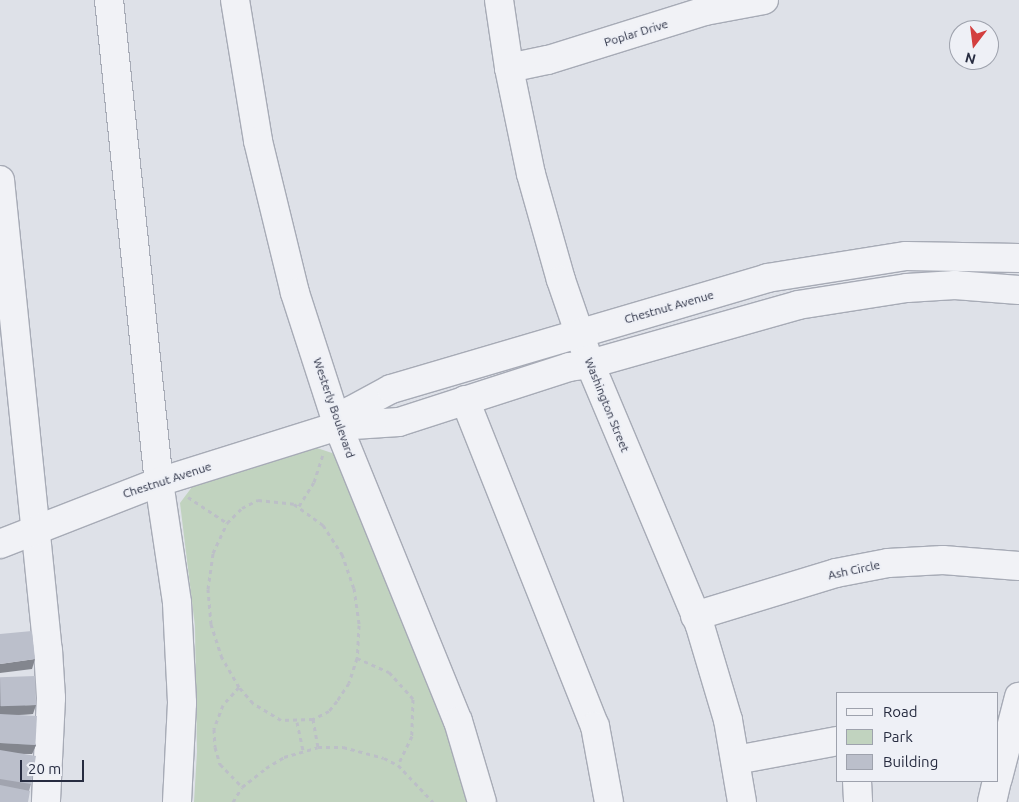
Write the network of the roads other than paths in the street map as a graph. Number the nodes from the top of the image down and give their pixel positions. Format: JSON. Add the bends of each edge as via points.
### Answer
{"nodes":[{"id":1,"x":109,"y":0,"type":"edge"},
{"id":2,"x":235,"y":0,"type":"edge"},
{"id":3,"x":499,"y":0,"type":"edge"},
{"id":4,"x":764,"y":0,"type":"edge"},
{"id":5,"x":509,"y":68,"type":"junction"},
{"id":6,"x":0,"y":180,"type":"edge"},
{"id":7,"x":1019,"y":258,"type":"edge"},
{"id":8,"x":1019,"y":290,"type":"edge"},
{"id":9,"x":578,"y":333,"type":"junction"},
{"id":10,"x":590,"y":364,"type":"junction"},
{"id":11,"x":466,"y":400,"type":"junction"},
{"id":12,"x":332,"y":436,"type":"junction"},
{"id":13,"x":159,"y":482,"type":"junction"},
{"id":14,"x":36,"y":528,"type":"junction"},
{"id":15,"x":0,"y":544,"type":"edge"},
{"id":16,"x":1019,"y":566,"type":"edge"},
{"id":17,"x":695,"y":616,"type":"junction"},
{"id":18,"x":1019,"y":697,"type":"edge"},
{"id":19,"x":836,"y":741,"type":"edge"},
{"id":20,"x":1008,"y":742,"type":"edge"},
{"id":21,"x":736,"y":760,"type":"junction"},
{"id":22,"x":999,"y":773,"type":"edge"},
{"id":23,"x":857,"y":782,"type":"edge"},
{"id":24,"x":997,"y":782,"type":"edge"},
{"id":25,"x":46,"y":802,"type":"edge"},
{"id":26,"x":177,"y":802,"type":"edge"},
{"id":27,"x":482,"y":802,"type":"edge"},
{"id":28,"x":609,"y":802,"type":"edge"},
{"id":29,"x":742,"y":802,"type":"edge"},
{"id":30,"x":858,"y":802,"type":"edge"},
{"id":31,"x":992,"y":802,"type":"edge"}],
"edges":[{"from":1,"to":13,"type":"street"},
{"from":2,"to":12,"type":"street","name":"Westerly Boulevard","via":[[260,151]]},
{"from":3,"to":5,"type":"street","name":"Washington Street"},
{"from":4,"to":5,"type":"street","name":"Poplar Drive","via":[[704,11],[548,60]]},
{"from":5,"to":9,"type":"street","name":"Washington Street","via":[[532,174]]},
{"from":6,"to":14,"type":"street"},
{"from":7,"to":9,"type":"street","name":"Chestnut Avenue","via":[[906,256],[849,263],[767,278]]},
{"from":8,"to":10,"type":"street","name":"Chestnut Avenue","via":[[955,285],[847,295],[798,304]]},
{"from":9,"to":10,"type":"street","name":"Washington Street"},
{"from":9,"to":12,"type":"street","name":"Chestnut Avenue","via":[[391,390],[352,410]]},
{"from":10,"to":11,"type":"street","name":"Chestnut Avenue","via":[[569,367]]},
{"from":10,"to":17,"type":"street","name":"Washington Street"},
{"from":11,"to":12,"type":"street","name":"Chestnut Avenue","via":[[399,422]]},
{"from":11,"to":28,"type":"street","via":[[595,726]]},
{"from":12,"to":13,"type":"street","name":"Chestnut Avenue"},
{"from":12,"to":27,"type":"street","name":"Westerly Boulevard","via":[[458,721]]},
{"from":13,"to":14,"type":"street","name":"Chestnut Avenue"},
{"from":13,"to":26,"type":"street","via":[[177,603],[182,703]]},
{"from":14,"to":15,"type":"street","name":"Chestnut Avenue"},
{"from":14,"to":25,"type":"street","via":[[51,698]]},
{"from":16,"to":17,"type":"street","name":"Ash Circle","via":[[943,560],[888,563],[836,573]]},
{"from":17,"to":21,"type":"street","name":"Washington Street","via":[[728,720]]},
{"from":18,"to":20,"type":"street"},
{"from":19,"to":21,"type":"street"},
{"from":20,"to":22,"type":"street"},
{"from":21,"to":29,"type":"street","name":"Washington Street"},
{"from":23,"to":30,"type":"street"},
{"from":24,"to":31,"type":"street"}]}
